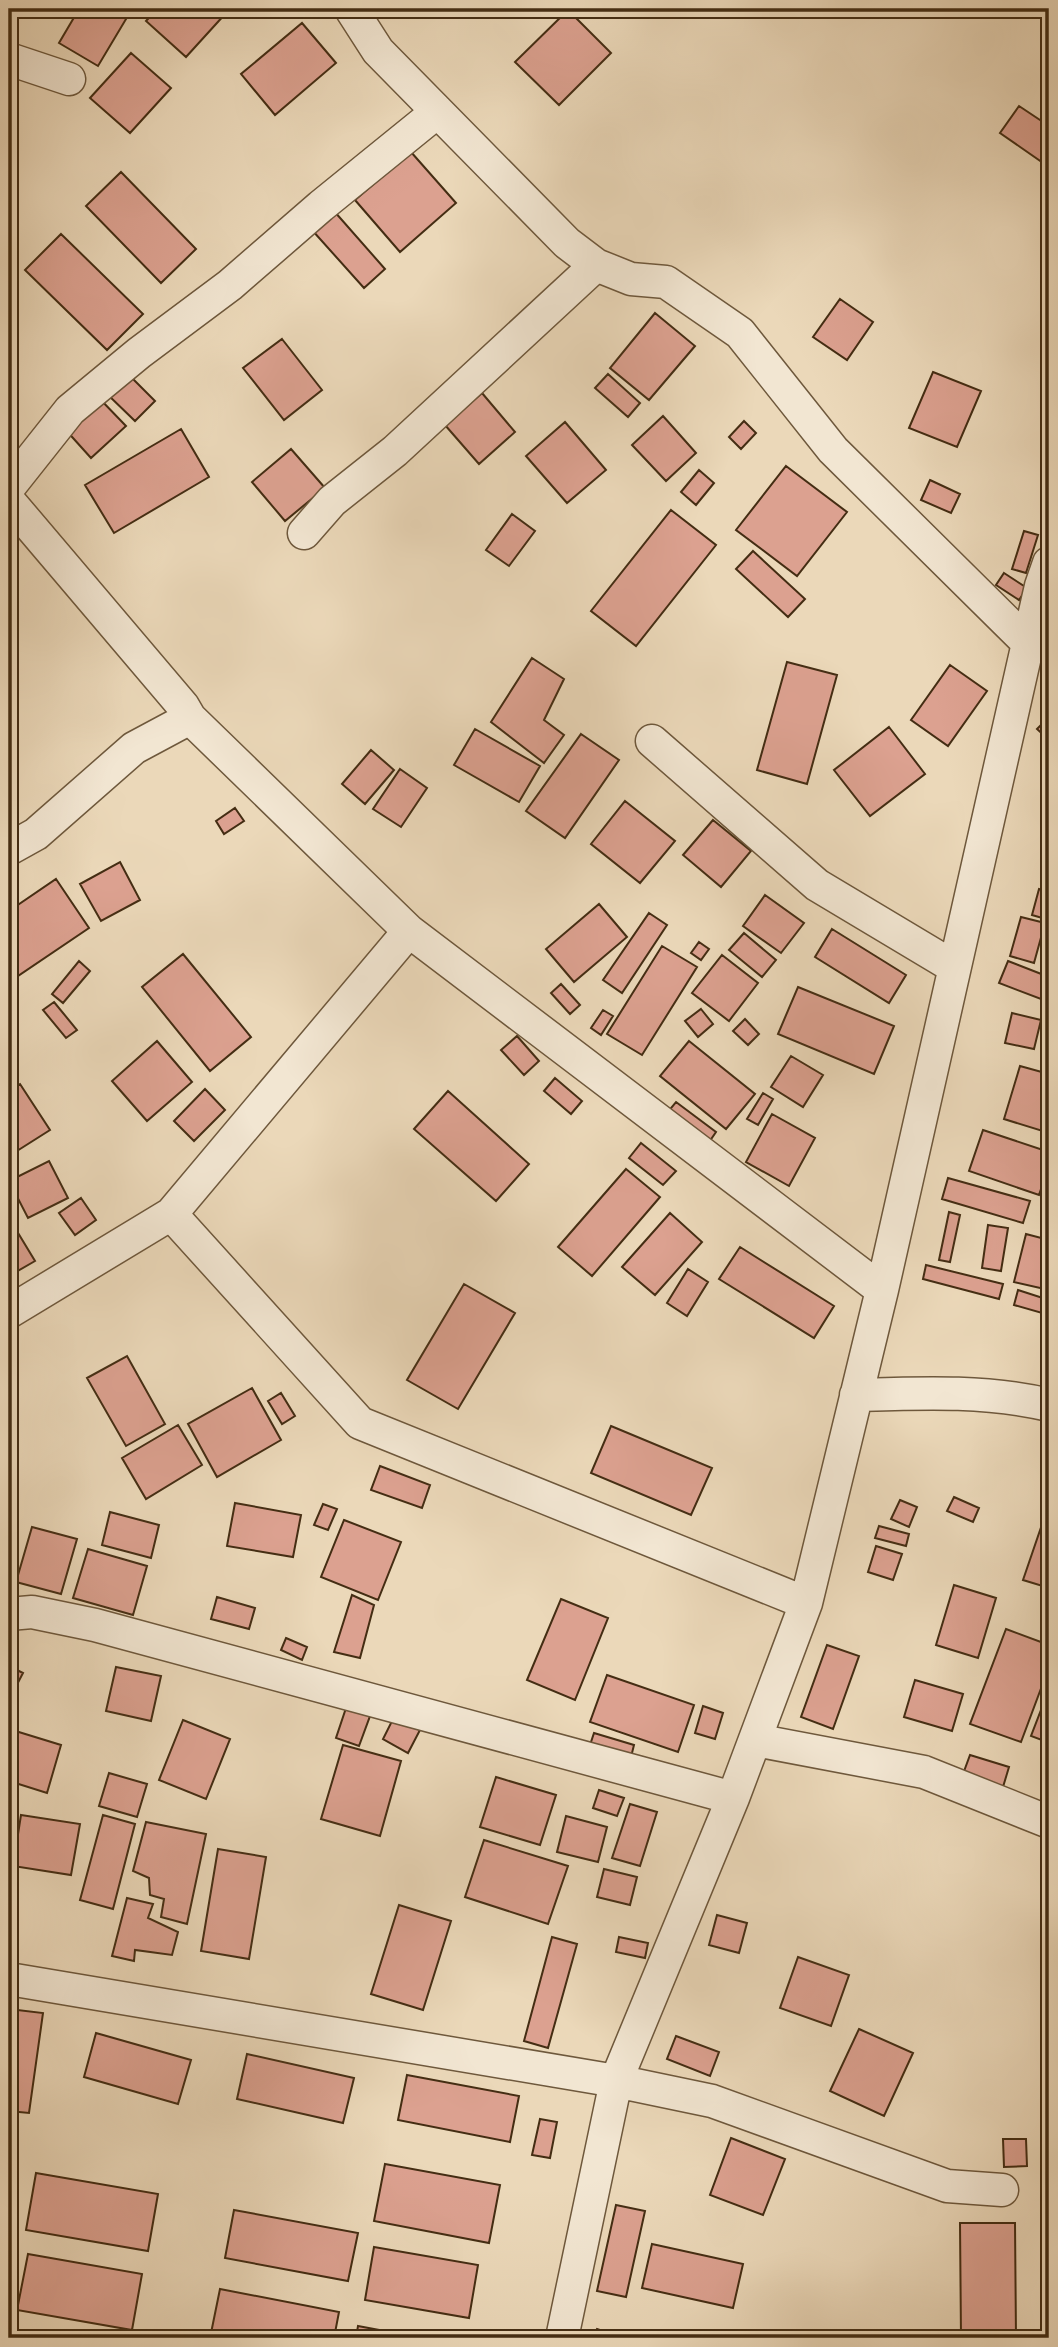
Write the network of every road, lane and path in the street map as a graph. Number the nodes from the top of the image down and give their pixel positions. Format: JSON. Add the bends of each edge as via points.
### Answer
{"nodes":[{"id":1,"x":351,"y":9,"type":"edge"},
{"id":2,"x":9,"y":59,"type":"edge"},
{"id":3,"x":69,"y":79,"type":"dead end"},
{"id":4,"x":437,"y":112,"type":"junction"},
{"id":5,"x":596,"y":265,"type":"junction"},
{"id":6,"x":9,"y":487,"type":"edge"},
{"id":7,"x":9,"y":501,"type":"edge"},
{"id":8,"x":304,"y":533,"type":"dead end"},
{"id":9,"x":1049,"y":563,"type":"edge"},
{"id":10,"x":1028,"y":643,"type":"junction"},
{"id":11,"x":190,"y":718,"type":"junction"},
{"id":12,"x":652,"y":741,"type":"dead end"},
{"id":13,"x":9,"y":849,"type":"edge"},
{"id":14,"x":409,"y":931,"type":"junction"},
{"id":15,"x":954,"y":967,"type":"junction"},
{"id":16,"x":171,"y":1214,"type":"junction"},
{"id":17,"x":882,"y":1290,"type":"junction"},
{"id":18,"x":9,"y":1312,"type":"edge"},
{"id":19,"x":856,"y":1395,"type":"junction"},
{"id":20,"x":1049,"y":1405,"type":"edge"},
{"id":21,"x":806,"y":1603,"type":"junction"},
{"id":22,"x":9,"y":1614,"type":"edge"},
{"id":23,"x":755,"y":1740,"type":"junction"},
{"id":24,"x":733,"y":1798,"type":"junction"},
{"id":25,"x":1049,"y":1822,"type":"edge"},
{"id":26,"x":9,"y":1979,"type":"edge"},
{"id":27,"x":616,"y":2081,"type":"junction"},
{"id":28,"x":1002,"y":2190,"type":"dead end"},
{"id":29,"x":562,"y":2338,"type":"edge"}],
"edges":[{"from":1,"to":4,"type":"street","via":[[378,51]]},
{"from":2,"to":3,"type":"street"},
{"from":4,"to":5,"type":"street","via":[[567,243]]},
{"from":4,"to":6,"type":"street","via":[[71,410]]},
{"from":5,"to":8,"type":"street","via":[[395,451],[332,501]]},
{"from":5,"to":10,"type":"street","via":[[631,279],[666,282],[740,333],[833,450]]},
{"from":7,"to":11,"type":"street"},
{"from":9,"to":10,"type":"street"},
{"from":10,"to":15,"type":"street"},
{"from":11,"to":13,"type":"street","via":[[134,748],[36,834]]},
{"from":11,"to":14,"type":"street"},
{"from":12,"to":15,"type":"street","via":[[817,885]]},
{"from":14,"to":16,"type":"street"},
{"from":14,"to":17,"type":"street"},
{"from":15,"to":17,"type":"street"},
{"from":16,"to":18,"type":"street"},
{"from":16,"to":21,"type":"street","via":[[360,1423]]},
{"from":17,"to":19,"type":"street"},
{"from":19,"to":20,"type":"street","via":[[946,1392]]},
{"from":19,"to":21,"type":"street"},
{"from":21,"to":23,"type":"street"},
{"from":22,"to":24,"type":"street","via":[[32,1612],[96,1625]]},
{"from":23,"to":24,"type":"street"},
{"from":23,"to":25,"type":"street","via":[[924,1772]]},
{"from":24,"to":27,"type":"street"},
{"from":26,"to":27,"type":"street"},
{"from":27,"to":28,"type":"street","via":[[712,2101],[947,2186]]},
{"from":27,"to":29,"type":"street"}]}
